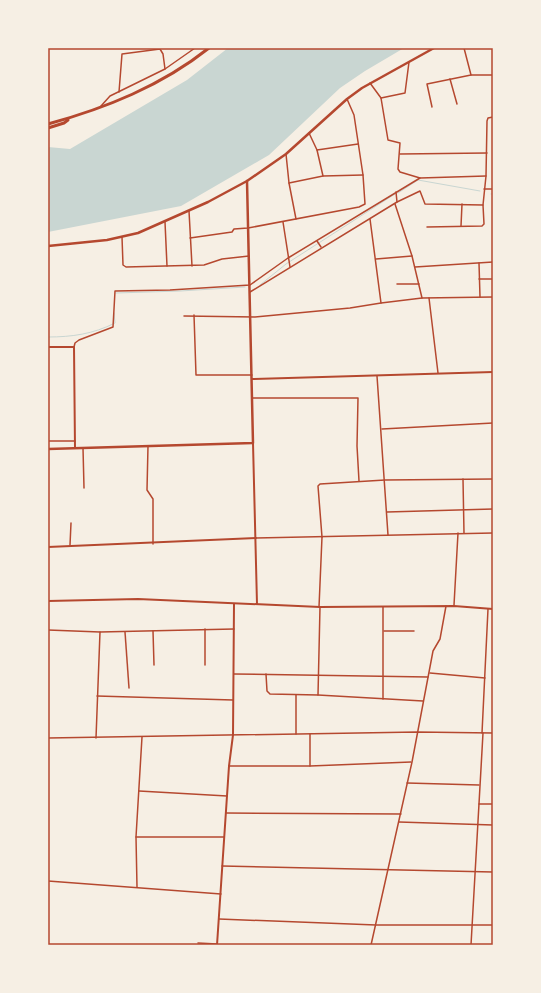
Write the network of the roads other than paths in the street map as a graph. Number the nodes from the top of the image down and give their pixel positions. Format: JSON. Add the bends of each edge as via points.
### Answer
{"nodes":[{"id":1,"x":195,"y":48,"type":"edge"},
{"id":2,"x":209,"y":48,"type":"edge"},
{"id":3,"x":434,"y":48,"type":"edge"},
{"id":4,"x":464,"y":48,"type":"edge"},
{"id":5,"x":409,"y":61,"type":"junction"},
{"id":6,"x":165,"y":70,"type":"junction"},
{"id":7,"x":470,"y":74,"type":"junction"},
{"id":8,"x":493,"y":75,"type":"edge"},
{"id":9,"x":450,"y":79,"type":"junction"},
{"id":10,"x":370,"y":83,"type":"junction"},
{"id":11,"x":119,"y":92,"type":"junction"},
{"id":12,"x":381,"y":98,"type":"junction"},
{"id":13,"x":346,"y":99,"type":"junction"},
{"id":14,"x":457,"y":104,"type":"dead end"},
{"id":15,"x":432,"y":107,"type":"dead end"},
{"id":16,"x":100,"y":108,"type":"junction"},
{"id":17,"x":493,"y":117,"type":"edge"},
{"id":18,"x":68,"y":120,"type":"junction"},
{"id":19,"x":48,"y":124,"type":"edge"},
{"id":20,"x":48,"y":128,"type":"edge"},
{"id":21,"x":309,"y":133,"type":"junction"},
{"id":22,"x":358,"y":144,"type":"junction"},
{"id":23,"x":317,"y":150,"type":"junction"},
{"id":24,"x":487,"y":153,"type":"junction"},
{"id":25,"x":286,"y":154,"type":"junction"},
{"id":26,"x":400,"y":154,"type":"junction"},
{"id":27,"x":364,"y":175,"type":"junction"},
{"id":28,"x":323,"y":176,"type":"junction"},
{"id":29,"x":486,"y":176,"type":"junction"},
{"id":30,"x":420,"y":178,"type":"junction"},
{"id":31,"x":247,"y":181,"type":"junction"},
{"id":32,"x":289,"y":182,"type":"junction"},
{"id":33,"x":484,"y":190,"type":"junction"},
{"id":34,"x":493,"y":190,"type":"edge"},
{"id":35,"x":396,"y":192,"type":"junction"},
{"id":36,"x":396,"y":202,"type":"junction"},
{"id":37,"x":395,"y":204,"type":"junction"},
{"id":38,"x":462,"y":204,"type":"junction"},
{"id":39,"x":483,"y":205,"type":"junction"},
{"id":40,"x":189,"y":211,"type":"junction"},
{"id":41,"x":296,"y":219,"type":"junction"},
{"id":42,"x":370,"y":219,"type":"junction"},
{"id":43,"x":165,"y":222,"type":"junction"},
{"id":44,"x":283,"y":222,"type":"junction"},
{"id":45,"x":461,"y":226,"type":"junction"},
{"id":46,"x":427,"y":227,"type":"dead end"},
{"id":47,"x":248,"y":228,"type":"junction"},
{"id":48,"x":190,"y":238,"type":"junction"},
{"id":49,"x":122,"y":239,"type":"junction"},
{"id":50,"x":318,"y":242,"type":"junction"},
{"id":51,"x":48,"y":246,"type":"edge"},
{"id":52,"x":322,"y":248,"type":"junction"},
{"id":53,"x":249,"y":256,"type":"junction"},
{"id":54,"x":412,"y":256,"type":"junction"},
{"id":55,"x":288,"y":259,"type":"junction"},
{"id":56,"x":376,"y":259,"type":"junction"},
{"id":57,"x":493,"y":262,"type":"edge"},
{"id":58,"x":479,"y":263,"type":"junction"},
{"id":59,"x":167,"y":266,"type":"junction"},
{"id":60,"x":192,"y":266,"type":"junction"},
{"id":61,"x":290,"y":266,"type":"junction"},
{"id":62,"x":415,"y":267,"type":"junction"},
{"id":63,"x":479,"y":279,"type":"junction"},
{"id":64,"x":493,"y":279,"type":"edge"},
{"id":65,"x":397,"y":284,"type":"dead end"},
{"id":66,"x":419,"y":284,"type":"junction"},
{"id":67,"x":248,"y":285,"type":"junction"},
{"id":68,"x":250,"y":292,"type":"junction"},
{"id":69,"x":480,"y":297,"type":"junction"},
{"id":70,"x":493,"y":297,"type":"edge"},
{"id":71,"x":422,"y":298,"type":"junction"},
{"id":72,"x":429,"y":298,"type":"junction"},
{"id":73,"x":381,"y":302,"type":"junction"},
{"id":74,"x":194,"y":315,"type":"junction"},
{"id":75,"x":184,"y":316,"type":"dead end"},
{"id":76,"x":250,"y":317,"type":"junction"},
{"id":77,"x":48,"y":347,"type":"edge"},
{"id":78,"x":74,"y":347,"type":"junction"},
{"id":79,"x":493,"y":372,"type":"edge"},
{"id":80,"x":438,"y":373,"type":"junction"},
{"id":81,"x":252,"y":375,"type":"junction"},
{"id":82,"x":377,"y":376,"type":"junction"},
{"id":83,"x":252,"y":379,"type":"junction"},
{"id":84,"x":252,"y":398,"type":"junction"},
{"id":85,"x":493,"y":423,"type":"edge"},
{"id":86,"x":382,"y":429,"type":"junction"},
{"id":87,"x":75,"y":441,"type":"junction"},
{"id":88,"x":48,"y":442,"type":"edge"},
{"id":89,"x":254,"y":443,"type":"junction"},
{"id":90,"x":148,"y":446,"type":"junction"},
{"id":91,"x":75,"y":448,"type":"junction"},
{"id":92,"x":83,"y":448,"type":"junction"},
{"id":93,"x":493,"y":448,"type":"edge"},
{"id":94,"x":48,"y":449,"type":"edge"},
{"id":95,"x":463,"y":479,"type":"junction"},
{"id":96,"x":493,"y":479,"type":"edge"},
{"id":97,"x":385,"y":480,"type":"junction"},
{"id":98,"x":359,"y":481,"type":"junction"},
{"id":99,"x":84,"y":488,"type":"dead end"},
{"id":100,"x":493,"y":509,"type":"edge"},
{"id":101,"x":464,"y":510,"type":"junction"},
{"id":102,"x":387,"y":512,"type":"junction"},
{"id":103,"x":71,"y":523,"type":"dead end"},
{"id":104,"x":458,"y":533,"type":"junction"},
{"id":105,"x":464,"y":533,"type":"junction"},
{"id":106,"x":493,"y":533,"type":"edge"},
{"id":107,"x":388,"y":535,"type":"junction"},
{"id":108,"x":322,"y":537,"type":"junction"},
{"id":109,"x":256,"y":538,"type":"junction"},
{"id":110,"x":153,"y":544,"type":"junction"},
{"id":111,"x":70,"y":546,"type":"junction"},
{"id":112,"x":48,"y":547,"type":"edge"},
{"id":113,"x":48,"y":601,"type":"edge"},
{"id":114,"x":234,"y":604,"type":"junction"},
{"id":115,"x":257,"y":604,"type":"junction"},
{"id":116,"x":446,"y":606,"type":"junction"},
{"id":117,"x":454,"y":606,"type":"junction"},
{"id":118,"x":320,"y":607,"type":"junction"},
{"id":119,"x":383,"y":607,"type":"junction"},
{"id":120,"x":488,"y":609,"type":"junction"},
{"id":121,"x":493,"y":610,"type":"edge"},
{"id":122,"x":206,"y":629,"type":"junction"},
{"id":123,"x":234,"y":629,"type":"junction"},
{"id":124,"x":48,"y":630,"type":"edge"},
{"id":125,"x":414,"y":630,"type":"dead end"},
{"id":126,"x":154,"y":631,"type":"junction"},
{"id":127,"x":100,"y":632,"type":"junction"},
{"id":128,"x":125,"y":632,"type":"junction"},
{"id":129,"x":384,"y":632,"type":"junction"},
{"id":130,"x":154,"y":665,"type":"dead end"},
{"id":131,"x":205,"y":665,"type":"dead end"},
{"id":132,"x":429,"y":673,"type":"junction"},
{"id":133,"x":234,"y":674,"type":"junction"},
{"id":134,"x":266,"y":674,"type":"junction"},
{"id":135,"x":318,"y":676,"type":"junction"},
{"id":136,"x":383,"y":676,"type":"junction"},
{"id":137,"x":429,"y":677,"type":"junction"},
{"id":138,"x":486,"y":678,"type":"junction"},
{"id":139,"x":129,"y":688,"type":"dead end"},
{"id":140,"x":296,"y":695,"type":"junction"},
{"id":141,"x":318,"y":695,"type":"junction"},
{"id":142,"x":97,"y":696,"type":"junction"},
{"id":143,"x":383,"y":699,"type":"junction"},
{"id":144,"x":233,"y":700,"type":"junction"},
{"id":145,"x":423,"y":701,"type":"junction"},
{"id":146,"x":417,"y":732,"type":"junction"},
{"id":147,"x":482,"y":733,"type":"junction"},
{"id":148,"x":493,"y":733,"type":"edge"},
{"id":149,"x":296,"y":734,"type":"junction"},
{"id":150,"x":310,"y":734,"type":"junction"},
{"id":151,"x":233,"y":735,"type":"junction"},
{"id":152,"x":142,"y":737,"type":"junction"},
{"id":153,"x":48,"y":738,"type":"edge"},
{"id":154,"x":96,"y":738,"type":"junction"},
{"id":155,"x":412,"y":762,"type":"junction"},
{"id":156,"x":229,"y":766,"type":"junction"},
{"id":157,"x":310,"y":766,"type":"junction"},
{"id":158,"x":407,"y":783,"type":"junction"},
{"id":159,"x":480,"y":785,"type":"junction"},
{"id":160,"x":139,"y":791,"type":"junction"},
{"id":161,"x":228,"y":796,"type":"junction"},
{"id":162,"x":479,"y":804,"type":"junction"},
{"id":163,"x":493,"y":804,"type":"edge"},
{"id":164,"x":226,"y":813,"type":"junction"},
{"id":165,"x":401,"y":814,"type":"junction"},
{"id":166,"x":399,"y":822,"type":"junction"},
{"id":167,"x":477,"y":825,"type":"junction"},
{"id":168,"x":493,"y":825,"type":"edge"},
{"id":169,"x":136,"y":836,"type":"junction"},
{"id":170,"x":224,"y":837,"type":"junction"},
{"id":171,"x":222,"y":866,"type":"junction"},
{"id":172,"x":388,"y":870,"type":"junction"},
{"id":173,"x":474,"y":872,"type":"junction"},
{"id":174,"x":493,"y":872,"type":"edge"},
{"id":175,"x":48,"y":881,"type":"edge"},
{"id":176,"x":137,"y":887,"type":"junction"},
{"id":177,"x":220,"y":894,"type":"junction"},
{"id":178,"x":218,"y":919,"type":"junction"},
{"id":179,"x":376,"y":925,"type":"junction"},
{"id":180,"x":471,"y":925,"type":"junction"},
{"id":181,"x":493,"y":925,"type":"edge"},
{"id":182,"x":198,"y":943,"type":"dead end"},
{"id":183,"x":217,"y":945,"type":"edge"},
{"id":184,"x":371,"y":945,"type":"edge"},
{"id":185,"x":471,"y":945,"type":"edge"}],
"edges":[{"from":1,"to":6,"type":"street"},
{"from":2,"to":16,"type":"main road","via":[[156,83]]},
{"from":3,"to":5,"type":"main road"},
{"from":4,"to":7,"type":"street"},
{"from":5,"to":10,"type":"main road"},
{"from":5,"to":12,"type":"street","via":[[405,93]]},
{"from":6,"to":11,"type":"street"},
{"from":6,"to":11,"type":"street","via":[[161,50],[122,54]]},
{"from":7,"to":8,"type":"street"},
{"from":7,"to":9,"type":"street"},
{"from":9,"to":14,"type":"street"},
{"from":9,"to":15,"type":"street","via":[[427,85]]},
{"from":10,"to":12,"type":"street"},
{"from":10,"to":13,"type":"main road"},
{"from":11,"to":16,"type":"street","via":[[108,97]]},
{"from":12,"to":26,"type":"street","via":[[388,140],[400,143]]},
{"from":13,"to":21,"type":"main road"},
{"from":13,"to":22,"type":"street","via":[[354,115]]},
{"from":16,"to":18,"type":"main road"},
{"from":17,"to":24,"type":"street","via":[[487,121]]},
{"from":18,"to":19,"type":"main road"},
{"from":18,"to":20,"type":"main road"},
{"from":21,"to":23,"type":"street"},
{"from":21,"to":25,"type":"main road"},
{"from":22,"to":23,"type":"street"},
{"from":22,"to":27,"type":"street"},
{"from":23,"to":28,"type":"street"},
{"from":24,"to":26,"type":"street"},
{"from":24,"to":29,"type":"street"},
{"from":25,"to":31,"type":"main road"},
{"from":25,"to":32,"type":"street"},
{"from":26,"to":30,"type":"street","via":[[399,170]]},
{"from":27,"to":28,"type":"street"},
{"from":27,"to":41,"type":"street","via":[[366,202],[363,206]]},
{"from":28,"to":32,"type":"street"},
{"from":29,"to":30,"type":"street"},
{"from":29,"to":33,"type":"street"},
{"from":30,"to":35,"type":"street"},
{"from":31,"to":40,"type":"main road"},
{"from":31,"to":47,"type":"main road"},
{"from":32,"to":41,"type":"street"},
{"from":33,"to":34,"type":"street"},
{"from":33,"to":39,"type":"street"},
{"from":35,"to":36,"type":"street"},
{"from":35,"to":50,"type":"street"},
{"from":36,"to":37,"type":"street"},
{"from":36,"to":38,"type":"street","via":[[421,191],[424,204]]},
{"from":37,"to":42,"type":"street"},
{"from":37,"to":54,"type":"street"},
{"from":38,"to":39,"type":"street"},
{"from":38,"to":45,"type":"street"},
{"from":39,"to":45,"type":"street","via":[[483,225]]},
{"from":40,"to":43,"type":"main road"},
{"from":40,"to":48,"type":"street"},
{"from":41,"to":44,"type":"street"},
{"from":42,"to":52,"type":"street"},
{"from":42,"to":56,"type":"street"},
{"from":43,"to":49,"type":"main road"},
{"from":43,"to":59,"type":"street"},
{"from":44,"to":47,"type":"street"},
{"from":44,"to":55,"type":"street"},
{"from":45,"to":46,"type":"street"},
{"from":47,"to":48,"type":"street"},
{"from":47,"to":53,"type":"main road"},
{"from":48,"to":60,"type":"street"},
{"from":49,"to":51,"type":"main road"},
{"from":49,"to":59,"type":"street","via":[[124,267]]},
{"from":50,"to":52,"type":"street"},
{"from":50,"to":55,"type":"street"},
{"from":52,"to":61,"type":"street"},
{"from":53,"to":60,"type":"street"},
{"from":53,"to":67,"type":"main road"},
{"from":54,"to":56,"type":"street"},
{"from":54,"to":62,"type":"street"},
{"from":55,"to":61,"type":"street"},
{"from":55,"to":67,"type":"street"},
{"from":56,"to":73,"type":"street"},
{"from":57,"to":58,"type":"street"},
{"from":58,"to":62,"type":"street"},
{"from":58,"to":63,"type":"street"},
{"from":59,"to":60,"type":"street"},
{"from":61,"to":68,"type":"street"},
{"from":62,"to":66,"type":"street"},
{"from":63,"to":64,"type":"street"},
{"from":63,"to":69,"type":"street"},
{"from":65,"to":66,"type":"street"},
{"from":66,"to":71,"type":"street"},
{"from":67,"to":68,"type":"main road"},
{"from":67,"to":78,"type":"street","via":[[118,290],[114,294],[114,325],[75,343]]},
{"from":68,"to":76,"type":"main road"},
{"from":69,"to":70,"type":"street"},
{"from":69,"to":72,"type":"street"},
{"from":71,"to":72,"type":"street"},
{"from":71,"to":73,"type":"street"},
{"from":72,"to":80,"type":"street"},
{"from":73,"to":76,"type":"street","via":[[350,308]]},
{"from":74,"to":75,"type":"street"},
{"from":74,"to":76,"type":"street"},
{"from":74,"to":81,"type":"street","via":[[196,375]]},
{"from":76,"to":81,"type":"main road"},
{"from":77,"to":78,"type":"street"},
{"from":78,"to":87,"type":"street"},
{"from":79,"to":80,"type":"street"},
{"from":80,"to":82,"type":"street"},
{"from":81,"to":83,"type":"main road"},
{"from":82,"to":83,"type":"street"},
{"from":82,"to":86,"type":"street"},
{"from":83,"to":84,"type":"main road"},
{"from":84,"to":89,"type":"main road"},
{"from":84,"to":98,"type":"street","via":[[358,398]]},
{"from":85,"to":86,"type":"street"},
{"from":85,"to":93,"type":"street"},
{"from":86,"to":97,"type":"street"},
{"from":87,"to":88,"type":"street"},
{"from":87,"to":91,"type":"street"},
{"from":89,"to":90,"type":"main road"},
{"from":89,"to":109,"type":"street"},
{"from":90,"to":92,"type":"main road"},
{"from":90,"to":110,"type":"street","via":[[147,490],[153,499]]},
{"from":91,"to":92,"type":"main road"},
{"from":91,"to":94,"type":"main road"},
{"from":92,"to":99,"type":"street"},
{"from":95,"to":96,"type":"street"},
{"from":95,"to":97,"type":"street"},
{"from":95,"to":101,"type":"street"},
{"from":97,"to":98,"type":"street"},
{"from":97,"to":102,"type":"street"},
{"from":98,"to":108,"type":"street","via":[[319,485]]},
{"from":100,"to":101,"type":"street"},
{"from":101,"to":102,"type":"street"},
{"from":101,"to":105,"type":"street"},
{"from":102,"to":107,"type":"street"},
{"from":103,"to":111,"type":"street"},
{"from":104,"to":105,"type":"street"},
{"from":104,"to":107,"type":"street"},
{"from":104,"to":117,"type":"street"},
{"from":105,"to":106,"type":"street"},
{"from":107,"to":108,"type":"street"},
{"from":108,"to":109,"type":"street"},
{"from":108,"to":118,"type":"street"},
{"from":109,"to":110,"type":"street"},
{"from":109,"to":115,"type":"street"},
{"from":110,"to":111,"type":"street"},
{"from":111,"to":112,"type":"street"},
{"from":113,"to":114,"type":"street","via":[[138,599]]},
{"from":114,"to":115,"type":"street"},
{"from":114,"to":123,"type":"street"},
{"from":115,"to":118,"type":"street"},
{"from":116,"to":117,"type":"street"},
{"from":116,"to":119,"type":"street"},
{"from":116,"to":132,"type":"street","via":[[440,639],[433,651]]},
{"from":117,"to":120,"type":"street"},
{"from":118,"to":119,"type":"street"},
{"from":118,"to":135,"type":"street"},
{"from":119,"to":129,"type":"street"},
{"from":120,"to":121,"type":"street"},
{"from":120,"to":138,"type":"street"},
{"from":122,"to":123,"type":"street"},
{"from":122,"to":126,"type":"street"},
{"from":122,"to":131,"type":"street"},
{"from":123,"to":133,"type":"street"},
{"from":124,"to":127,"type":"street"},
{"from":125,"to":129,"type":"street"},
{"from":126,"to":128,"type":"street"},
{"from":126,"to":130,"type":"street"},
{"from":127,"to":128,"type":"street"},
{"from":127,"to":142,"type":"street"},
{"from":128,"to":139,"type":"street"},
{"from":129,"to":136,"type":"street"},
{"from":132,"to":137,"type":"street"},
{"from":132,"to":138,"type":"street"},
{"from":133,"to":134,"type":"street"},
{"from":133,"to":144,"type":"street"},
{"from":134,"to":135,"type":"street"},
{"from":134,"to":140,"type":"street","via":[[268,694]]},
{"from":135,"to":136,"type":"street"},
{"from":135,"to":141,"type":"street"},
{"from":136,"to":137,"type":"street"},
{"from":136,"to":143,"type":"street"},
{"from":137,"to":145,"type":"street"},
{"from":138,"to":147,"type":"street"},
{"from":140,"to":141,"type":"street"},
{"from":140,"to":149,"type":"street"},
{"from":141,"to":143,"type":"street"},
{"from":142,"to":144,"type":"street"},
{"from":142,"to":154,"type":"street"},
{"from":143,"to":145,"type":"street"},
{"from":144,"to":151,"type":"street"},
{"from":145,"to":146,"type":"street"},
{"from":146,"to":147,"type":"street"},
{"from":146,"to":150,"type":"street"},
{"from":146,"to":155,"type":"street"},
{"from":147,"to":148,"type":"street"},
{"from":147,"to":159,"type":"street"},
{"from":149,"to":150,"type":"street"},
{"from":149,"to":151,"type":"street"},
{"from":150,"to":157,"type":"street"},
{"from":151,"to":152,"type":"street"},
{"from":151,"to":156,"type":"street"},
{"from":152,"to":154,"type":"street"},
{"from":152,"to":160,"type":"street"},
{"from":153,"to":154,"type":"street"},
{"from":155,"to":157,"type":"street"},
{"from":155,"to":158,"type":"street"},
{"from":156,"to":157,"type":"street"},
{"from":156,"to":161,"type":"street"},
{"from":158,"to":159,"type":"street"},
{"from":158,"to":165,"type":"street"},
{"from":159,"to":162,"type":"street"},
{"from":160,"to":161,"type":"street"},
{"from":160,"to":169,"type":"street"},
{"from":161,"to":164,"type":"street"},
{"from":162,"to":163,"type":"street"},
{"from":162,"to":167,"type":"street"},
{"from":164,"to":165,"type":"street"},
{"from":164,"to":170,"type":"street"},
{"from":165,"to":166,"type":"street"},
{"from":166,"to":167,"type":"street"},
{"from":166,"to":172,"type":"street"},
{"from":167,"to":168,"type":"street"},
{"from":167,"to":173,"type":"street"},
{"from":169,"to":170,"type":"street"},
{"from":169,"to":176,"type":"street"},
{"from":170,"to":171,"type":"street"},
{"from":171,"to":172,"type":"street"},
{"from":171,"to":177,"type":"street"},
{"from":172,"to":173,"type":"street"},
{"from":172,"to":179,"type":"street"},
{"from":173,"to":174,"type":"street"},
{"from":173,"to":180,"type":"street"},
{"from":175,"to":176,"type":"street"},
{"from":176,"to":177,"type":"street"},
{"from":177,"to":178,"type":"street"},
{"from":178,"to":179,"type":"street"},
{"from":178,"to":183,"type":"street"},
{"from":179,"to":180,"type":"street"},
{"from":179,"to":184,"type":"street"},
{"from":180,"to":181,"type":"street"},
{"from":180,"to":185,"type":"street"},
{"from":182,"to":183,"type":"street"}]}
